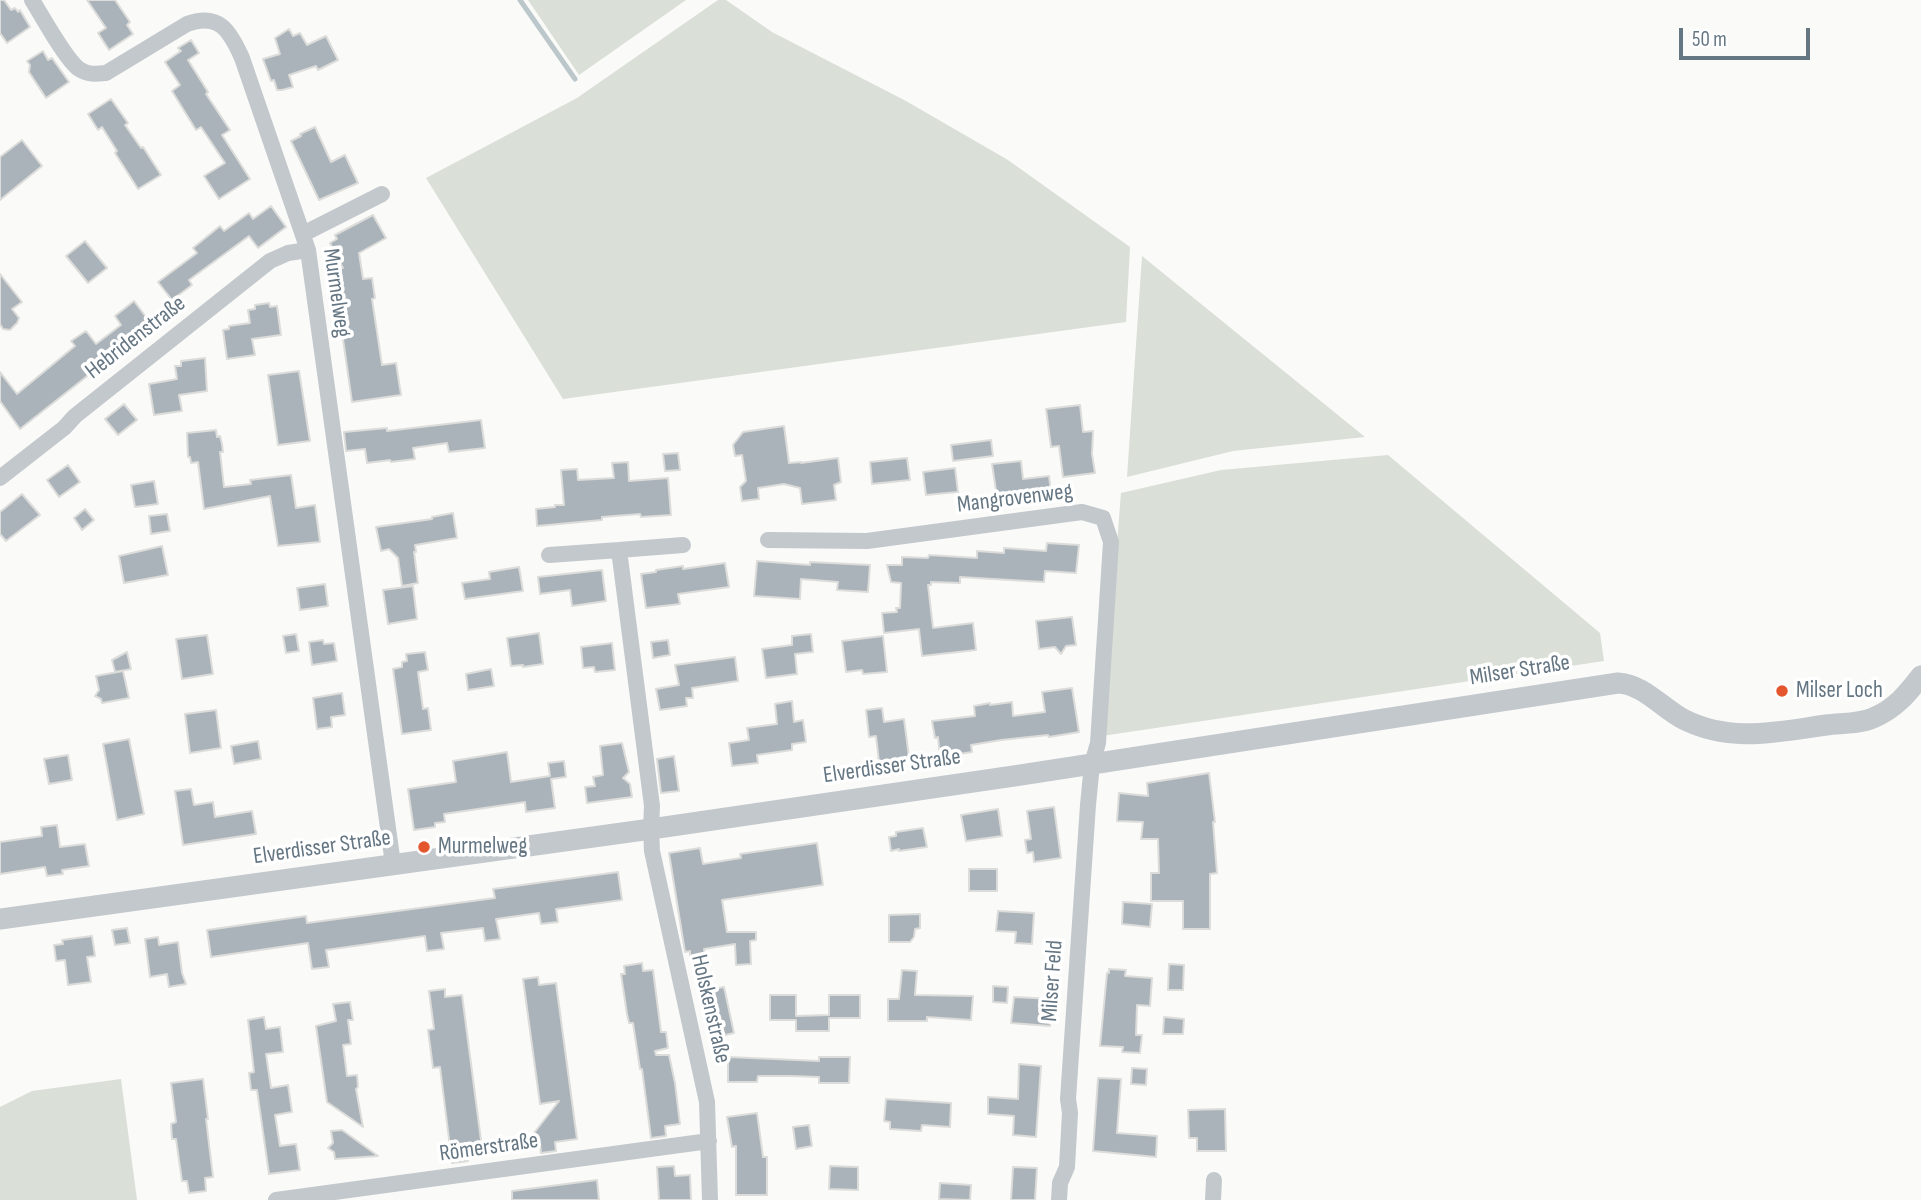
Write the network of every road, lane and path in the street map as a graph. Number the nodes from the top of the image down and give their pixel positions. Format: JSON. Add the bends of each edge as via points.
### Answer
{"nodes":[{"id":1,"x":32,"y":0,"type":"edge"},
{"id":2,"x":382,"y":194,"type":"dead end"},
{"id":3,"x":305,"y":242,"type":"junction"},
{"id":4,"x":0,"y":478,"type":"edge"},
{"id":5,"x":768,"y":540,"type":"dead end"},
{"id":6,"x":683,"y":545,"type":"dead end"},
{"id":7,"x":620,"y":550,"type":"junction"},
{"id":8,"x":549,"y":555,"type":"dead end"},
{"id":9,"x":1921,"y":676,"type":"edge"},
{"id":10,"x":1096,"y":764,"type":"junction"},
{"id":11,"x":651,"y":829,"type":"junction"},
{"id":12,"x":393,"y":864,"type":"junction"},
{"id":13,"x":0,"y":919,"type":"edge"},
{"id":14,"x":709,"y":1141,"type":"junction"},
{"id":15,"x":1214,"y":1180,"type":"dead end"},
{"id":16,"x":276,"y":1200,"type":"edge"},
{"id":17,"x":710,"y":1200,"type":"edge"},
{"id":18,"x":1059,"y":1200,"type":"edge"},
{"id":19,"x":1213,"y":1200,"type":"edge"}],
"edges":[{"from":1,"to":3,"type":"street","name":"Murmelweg","via":[[71,62],[94,75],[106,73],[200,19],[213,20],[226,29],[242,58]]},
{"from":2,"to":3,"type":"street","name":"Hebridenstraße"},
{"from":3,"to":4,"type":"street","name":"Hebridenstraße","via":[[270,261]]},
{"from":3,"to":12,"type":"street","name":"Murmelweg"},
{"from":5,"to":10,"type":"street","name":"Mangrovenweg","via":[[867,541],[1082,512],[1103,518],[1111,542]]},
{"from":6,"to":7,"type":"street"},
{"from":7,"to":8,"type":"street"},
{"from":7,"to":11,"type":"street","via":[[653,806]]},
{"from":9,"to":10,"type":"street","name":"Milser Straße","via":[[1892,708],[1872,719],[1761,734],[1713,730],[1683,719],[1632,685],[1618,683]]},
{"from":10,"to":11,"type":"street","name":"Elverdisser Straße"},
{"from":10,"to":18,"type":"street","name":"Milser Feld","via":[[1068,1099],[1067,1167]]},
{"from":11,"to":12,"type":"street","name":"Elverdisser Straße"},
{"from":11,"to":14,"type":"street","name":"Holskenstraße","via":[[652,851],[708,1102]]},
{"from":12,"to":13,"type":"street","name":"Elverdisser Straße"},
{"from":14,"to":16,"type":"street","name":"Römerstraße"},
{"from":14,"to":17,"type":"street","name":"Holskenstraße"},
{"from":15,"to":19,"type":"street"}]}
